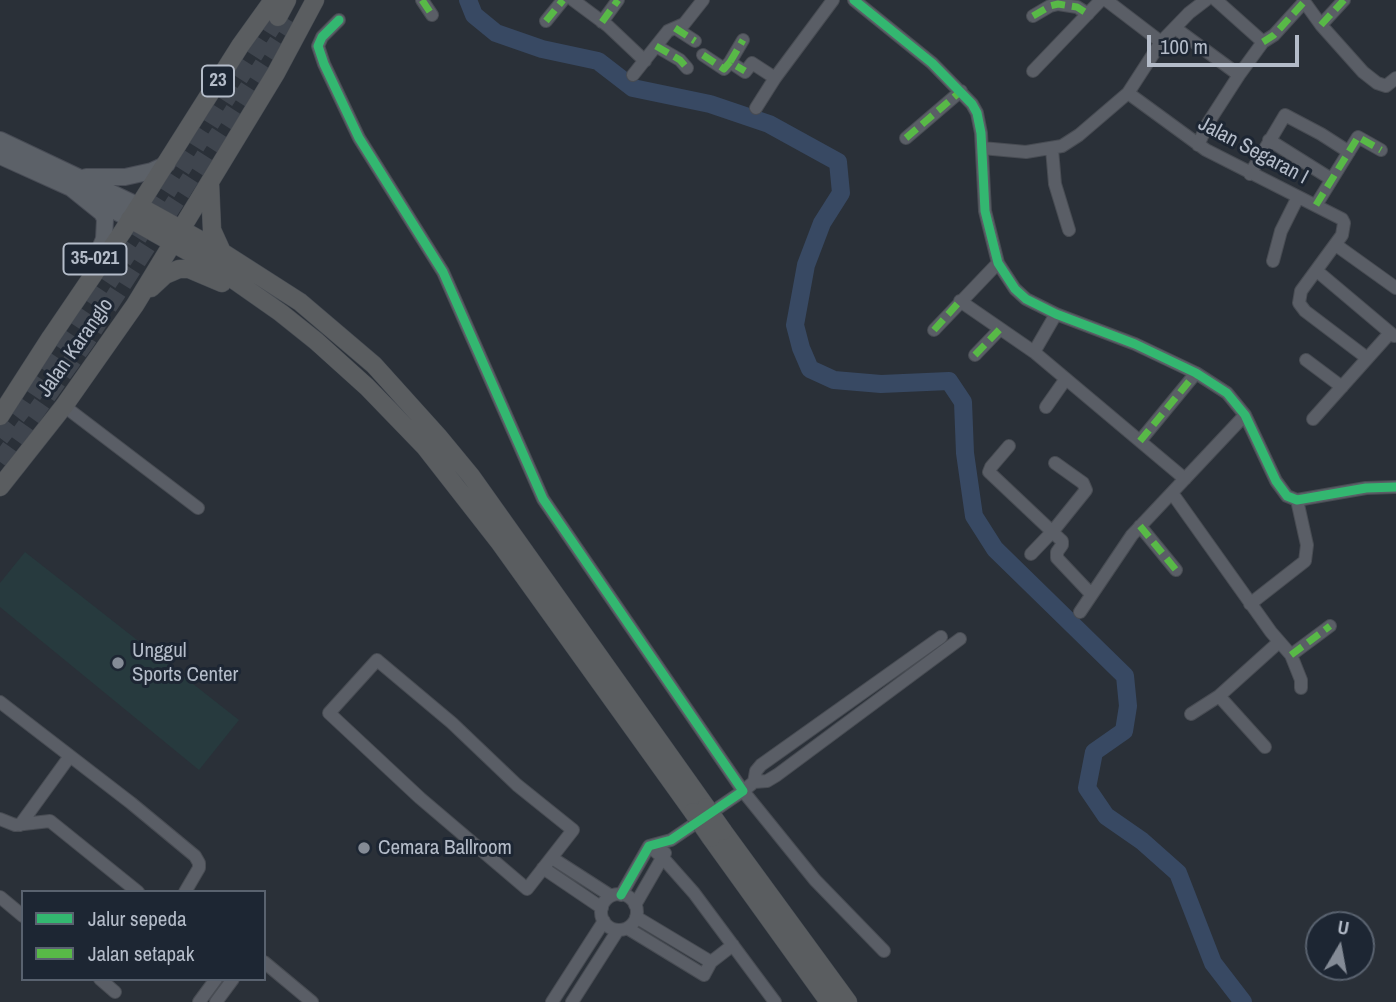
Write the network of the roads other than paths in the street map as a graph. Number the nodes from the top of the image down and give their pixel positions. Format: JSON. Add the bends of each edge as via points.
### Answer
{"nodes":[{"id":1,"x":287,"y":0,"type":"edge"},
{"id":2,"x":304,"y":0,"type":"edge"},
{"id":3,"x":316,"y":0,"type":"edge"},
{"id":4,"x":422,"y":0,"type":"edge"},
{"id":5,"x":563,"y":0,"type":"edge"},
{"id":6,"x":573,"y":0,"type":"edge"},
{"id":7,"x":618,"y":0,"type":"edge"},
{"id":8,"x":703,"y":0,"type":"edge"},
{"id":9,"x":833,"y":0,"type":"edge"},
{"id":10,"x":854,"y":0,"type":"edge"},
{"id":11,"x":1104,"y":0,"type":"edge"},
{"id":12,"x":1206,"y":0,"type":"edge"},
{"id":13,"x":1216,"y":0,"type":"edge"},
{"id":14,"x":1344,"y":0,"type":"edge"},
{"id":15,"x":1303,"y":1,"type":"edge"},
{"id":16,"x":280,"y":13,"type":"edge"},
{"id":17,"x":1088,"y":14,"type":"junction"},
{"id":18,"x":432,"y":15,"type":"dead end"},
{"id":19,"x":1033,"y":16,"type":"dead end"},
{"id":20,"x":339,"y":20,"type":"dead end"},
{"id":21,"x":546,"y":21,"type":"dead end"},
{"id":22,"x":602,"y":22,"type":"junction"},
{"id":23,"x":1321,"y":26,"type":"junction"},
{"id":24,"x":675,"y":28,"type":"junction"},
{"id":25,"x":1175,"y":28,"type":"junction"},
{"id":26,"x":743,"y":40,"type":"dead end"},
{"id":27,"x":695,"y":41,"type":"dead end"},
{"id":28,"x":1263,"y":42,"type":"junction"},
{"id":29,"x":1161,"y":43,"type":"junction"},
{"id":30,"x":656,"y":46,"type":"junction"},
{"id":31,"x":703,"y":55,"type":"dead end"},
{"id":32,"x":645,"y":61,"type":"junction"},
{"id":33,"x":730,"y":62,"type":"junction"},
{"id":34,"x":687,"y":68,"type":"dead end"},
{"id":35,"x":1033,"y":71,"type":"dead end"},
{"id":36,"x":632,"y":75,"type":"dead end"},
{"id":37,"x":1239,"y":75,"type":"junction"},
{"id":38,"x":775,"y":78,"type":"junction"},
{"id":39,"x":1396,"y":78,"type":"edge"},
{"id":40,"x":961,"y":91,"type":"junction"},
{"id":41,"x":1128,"y":93,"type":"junction"},
{"id":42,"x":756,"y":108,"type":"dead end"},
{"id":43,"x":906,"y":138,"type":"dead end"},
{"id":44,"x":0,"y":140,"type":"edge"},
{"id":45,"x":1269,"y":140,"type":"junction"},
{"id":46,"x":1198,"y":145,"type":"junction"},
{"id":47,"x":982,"y":148,"type":"junction"},
{"id":48,"x":1052,"y":149,"type":"junction"},
{"id":49,"x":1381,"y":150,"type":"dead end"},
{"id":50,"x":1349,"y":152,"type":"junction"},
{"id":51,"x":0,"y":156,"type":"edge"},
{"id":52,"x":167,"y":164,"type":"junction"},
{"id":53,"x":1250,"y":174,"type":"junction"},
{"id":54,"x":1328,"y":177,"type":"dead end"},
{"id":55,"x":74,"y":182,"type":"junction"},
{"id":56,"x":210,"y":183,"type":"junction"},
{"id":57,"x":1298,"y":197,"type":"junction"},
{"id":58,"x":1316,"y":205,"type":"junction"},
{"id":59,"x":134,"y":213,"type":"junction"},
{"id":60,"x":1069,"y":230,"type":"dead end"},
{"id":61,"x":178,"y":237,"type":"junction"},
{"id":62,"x":1336,"y":245,"type":"junction"},
{"id":63,"x":222,"y":252,"type":"junction"},
{"id":64,"x":1273,"y":261,"type":"dead end"},
{"id":65,"x":999,"y":263,"type":"junction"},
{"id":66,"x":1317,"y":271,"type":"junction"},
{"id":67,"x":1396,"y":288,"type":"edge"},
{"id":68,"x":960,"y":301,"type":"junction"},
{"id":69,"x":135,"y":305,"type":"junction"},
{"id":70,"x":1056,"y":314,"type":"junction"},
{"id":71,"x":1000,"y":329,"type":"junction"},
{"id":72,"x":934,"y":330,"type":"dead end"},
{"id":73,"x":1393,"y":335,"type":"edge"},
{"id":74,"x":51,"y":337,"type":"junction"},
{"id":75,"x":1034,"y":352,"type":"junction"},
{"id":76,"x":975,"y":355,"type":"dead end"},
{"id":77,"x":1367,"y":358,"type":"junction"},
{"id":78,"x":1306,"y":360,"type":"dead end"},
{"id":79,"x":1196,"y":373,"type":"junction"},
{"id":80,"x":1065,"y":380,"type":"junction"},
{"id":81,"x":1342,"y":387,"type":"junction"},
{"id":82,"x":64,"y":406,"type":"junction"},
{"id":83,"x":1046,"y":407,"type":"dead end"},
{"id":84,"x":1245,"y":415,"type":"junction"},
{"id":85,"x":0,"y":416,"type":"edge"},
{"id":86,"x":1313,"y":419,"type":"dead end"},
{"id":87,"x":1140,"y":441,"type":"junction"},
{"id":88,"x":1009,"y":446,"type":"dead end"},
{"id":89,"x":1055,"y":463,"type":"dead end"},
{"id":90,"x":1185,"y":480,"type":"junction"},
{"id":91,"x":454,"y":483,"type":"junction"},
{"id":92,"x":0,"y":487,"type":"edge"},
{"id":93,"x":1396,"y":487,"type":"edge"},
{"id":94,"x":1172,"y":494,"type":"junction"},
{"id":95,"x":1297,"y":500,"type":"junction"},
{"id":96,"x":198,"y":508,"type":"dead end"},
{"id":97,"x":1140,"y":526,"type":"junction"},
{"id":98,"x":1053,"y":531,"type":"junction"},
{"id":99,"x":1031,"y":554,"type":"dead end"},
{"id":100,"x":1175,"y":570,"type":"dead end"},
{"id":101,"x":1091,"y":594,"type":"junction"},
{"id":102,"x":1250,"y":604,"type":"junction"},
{"id":103,"x":1080,"y":612,"type":"dead end"},
{"id":104,"x":1330,"y":626,"type":"dead end"},
{"id":105,"x":941,"y":637,"type":"dead end"},
{"id":106,"x":960,"y":639,"type":"dead end"},
{"id":107,"x":1279,"y":642,"type":"junction"},
{"id":108,"x":1291,"y":655,"type":"junction"},
{"id":109,"x":1301,"y":688,"type":"dead end"},
{"id":110,"x":1219,"y":696,"type":"junction"},
{"id":111,"x":0,"y":702,"type":"edge"},
{"id":112,"x":852,"y":702,"type":"junction"},
{"id":113,"x":1191,"y":714,"type":"dead end"},
{"id":114,"x":860,"y":715,"type":"junction"},
{"id":115,"x":1265,"y":747,"type":"dead end"},
{"id":116,"x":71,"y":756,"type":"junction"},
{"id":117,"x":754,"y":782,"type":"junction"},
{"id":118,"x":743,"y":791,"type":"junction"},
{"id":119,"x":36,"y":805,"type":"junction"},
{"id":120,"x":699,"y":810,"type":"junction"},
{"id":121,"x":0,"y":819,"type":"edge"},
{"id":122,"x":50,"y":821,"type":"junction"},
{"id":123,"x":20,"y":825,"type":"junction"},
{"id":124,"x":717,"y":834,"type":"junction"},
{"id":125,"x":671,"y":840,"type":"junction"},
{"id":126,"x":649,"y":846,"type":"junction"},
{"id":127,"x":663,"y":859,"type":"junction"},
{"id":128,"x":547,"y":863,"type":"junction"},
{"id":129,"x":136,"y":890,"type":"edge"},
{"id":130,"x":186,"y":890,"type":"edge"},
{"id":131,"x":616,"y":896,"type":"junction"},
{"id":132,"x":0,"y":897,"type":"edge"},
{"id":133,"x":602,"y":908,"type":"junction"},
{"id":134,"x":636,"y":911,"type":"junction"},
{"id":135,"x":21,"y":914,"type":"edge"},
{"id":136,"x":604,"y":921,"type":"junction"},
{"id":137,"x":622,"y":929,"type":"junction"},
{"id":138,"x":733,"y":945,"type":"junction"},
{"id":139,"x":884,"y":951,"type":"dead end"},
{"id":140,"x":712,"y":962,"type":"junction"},
{"id":141,"x":266,"y":964,"type":"edge"},
{"id":142,"x":102,"y":981,"type":"edge"},
{"id":143,"x":215,"y":981,"type":"edge"},
{"id":144,"x":232,"y":981,"type":"edge"},
{"id":145,"x":115,"y":992,"type":"dead end"},
{"id":146,"x":203,"y":1001,"type":"edge"},
{"id":147,"x":216,"y":1002,"type":"edge"},
{"id":148,"x":312,"y":1002,"type":"edge"},
{"id":149,"x":552,"y":1002,"type":"edge"},
{"id":150,"x":572,"y":1002,"type":"edge"},
{"id":151,"x":775,"y":1002,"type":"edge"},
{"id":152,"x":829,"y":1002,"type":"edge"},
{"id":153,"x":848,"y":1002,"type":"edge"}],
"edges":[{"from":1,"to":16,"type":"highway","number":"23"},
{"from":2,"to":16,"type":"highway","number":"23"},
{"from":3,"to":56,"type":"highway","name":"Jalan Karanglo"},
{"from":4,"to":18,"type":"street"},
{"from":5,"to":21,"type":"street"},
{"from":6,"to":22,"type":"street"},
{"from":7,"to":22,"type":"street"},
{"from":8,"to":24,"type":"street","via":[[684,24]]},
{"from":9,"to":38,"type":"street"},
{"from":10,"to":40,"type":"street"},
{"from":11,"to":17,"type":"street"},
{"from":11,"to":29,"type":"street"},
{"from":12,"to":25,"type":"street"},
{"from":13,"to":28,"type":"street"},
{"from":14,"to":23,"type":"street"},
{"from":15,"to":23,"type":"street"},
{"from":15,"to":28,"type":"street"},
{"from":16,"to":52,"type":"highway","number":"23","via":[[232,58]]},
{"from":17,"to":19,"type":"street","via":[[1058,4]]},
{"from":17,"to":35,"type":"street"},
{"from":20,"to":118,"type":"street","via":[[318,46],[324,64],[359,138],[443,272],[543,499]]},
{"from":22,"to":32,"type":"street"},
{"from":23,"to":39,"type":"street","via":[[1377,83],[1386,86]]},
{"from":24,"to":27,"type":"street"},
{"from":24,"to":30,"type":"street"},
{"from":25,"to":29,"type":"street"},
{"from":25,"to":37,"type":"street"},
{"from":26,"to":33,"type":"street"},
{"from":28,"to":37,"type":"street"},
{"from":29,"to":41,"type":"street"},
{"from":30,"to":32,"type":"street"},
{"from":30,"to":34,"type":"street"},
{"from":31,"to":33,"type":"street","via":[[724,69]]},
{"from":32,"to":36,"type":"street"},
{"from":33,"to":38,"type":"street","via":[[744,72],[755,63]]},
{"from":37,"to":46,"type":"street"},
{"from":38,"to":42,"type":"street"},
{"from":40,"to":43,"type":"street"},
{"from":40,"to":47,"type":"street","via":[[977,113]]},
{"from":41,"to":46,"type":"street","name":"Jalan Segaran I"},
{"from":41,"to":48,"type":"street","via":[[1079,135]]},
{"from":44,"to":55,"type":"main road","number":"35-021"},
{"from":45,"to":50,"type":"street","via":[[1286,115]]},
{"from":45,"to":53,"type":"street"},
{"from":45,"to":54,"type":"street"},
{"from":46,"to":53,"type":"street","name":"Jalan Segaran I"},
{"from":47,"to":48,"type":"street"},
{"from":47,"to":65,"type":"street","via":[[985,211]]},
{"from":48,"to":60,"type":"street","via":[[1055,184]]},
{"from":49,"to":50,"type":"street","via":[[1359,136]]},
{"from":50,"to":58,"type":"street"},
{"from":51,"to":55,"type":"main road","number":"35-021"},
{"from":52,"to":55,"type":"main road","number":"35-021","via":[[125,177]]},
{"from":52,"to":59,"type":"highway","number":"23"},
{"from":53,"to":57,"type":"street","name":"Jalan Segaran I"},
{"from":55,"to":59,"type":"main road","number":"35-021"},
{"from":55,"to":74,"type":"main road","number":"35-021","via":[[102,213],[106,230],[102,248]]},
{"from":56,"to":61,"type":"highway","name":"Jalan Karanglo"},
{"from":56,"to":63,"type":"highway","via":[[212,230]]},
{"from":57,"to":58,"type":"street","name":"Jalan Segaran I"},
{"from":57,"to":64,"type":"street"},
{"from":58,"to":62,"type":"street","name":"Jalan Segaran I","via":[[1343,221]]},
{"from":59,"to":61,"type":"highway"},
{"from":59,"to":74,"type":"highway","name":"Jalan Karanglo"},
{"from":61,"to":63,"type":"highway"},
{"from":61,"to":69,"type":"highway","name":"Jalan Karanglo"},
{"from":61,"to":91,"type":"highway","via":[[316,341],[367,387]]},
{"from":62,"to":66,"type":"street"},
{"from":62,"to":67,"type":"street"},
{"from":63,"to":120,"type":"highway","via":[[300,302],[344,338],[438,436],[478,486]]},
{"from":65,"to":68,"type":"street"},
{"from":65,"to":70,"type":"street","via":[[1015,289]]},
{"from":66,"to":73,"type":"street"},
{"from":66,"to":77,"type":"street","via":[[1301,291],[1299,303]]},
{"from":68,"to":71,"type":"street"},
{"from":68,"to":72,"type":"street"},
{"from":69,"to":82,"type":"highway","name":"Jalan Karanglo"},
{"from":69,"to":91,"type":"highway","via":[[165,275],[189,269],[206,275],[309,343],[417,453]]},
{"from":70,"to":75,"type":"street"},
{"from":70,"to":79,"type":"street"},
{"from":71,"to":75,"type":"street"},
{"from":71,"to":76,"type":"street"},
{"from":73,"to":77,"type":"street"},
{"from":74,"to":85,"type":"highway","name":"Jalan Karanglo"},
{"from":75,"to":80,"type":"street"},
{"from":77,"to":81,"type":"street"},
{"from":78,"to":81,"type":"street"},
{"from":79,"to":84,"type":"street","via":[[1227,393]]},
{"from":79,"to":87,"type":"street"},
{"from":80,"to":83,"type":"street"},
{"from":80,"to":87,"type":"street"},
{"from":81,"to":86,"type":"street"},
{"from":82,"to":92,"type":"highway","name":"Jalan Karanglo"},
{"from":82,"to":96,"type":"street"},
{"from":84,"to":90,"type":"street"},
{"from":84,"to":95,"type":"street","via":[[1276,481],[1287,496]]},
{"from":87,"to":90,"type":"street"},
{"from":88,"to":98,"type":"street","via":[[989,472]]},
{"from":89,"to":98,"type":"street","via":[[1086,490]]},
{"from":90,"to":94,"type":"street"},
{"from":91,"to":120,"type":"highway"},
{"from":93,"to":95,"type":"street"},
{"from":94,"to":97,"type":"street"},
{"from":94,"to":102,"type":"street"},
{"from":95,"to":102,"type":"street","via":[[1307,545],[1305,561]]},
{"from":97,"to":100,"type":"street"},
{"from":97,"to":101,"type":"street"},
{"from":98,"to":99,"type":"street"},
{"from":98,"to":101,"type":"street","via":[[1062,541],[1058,558]]},
{"from":101,"to":103,"type":"street"},
{"from":102,"to":107,"type":"street"},
{"from":104,"to":108,"type":"street"},
{"from":105,"to":112,"type":"street"},
{"from":106,"to":114,"type":"street"},
{"from":107,"to":108,"type":"street"},
{"from":107,"to":110,"type":"street"},
{"from":108,"to":109,"type":"street"},
{"from":110,"to":113,"type":"street"},
{"from":110,"to":115,"type":"street"},
{"from":111,"to":116,"type":"street"},
{"from":112,"to":114,"type":"street"},
{"from":112,"to":117,"type":"street","via":[[761,765]]},
{"from":114,"to":117,"type":"street","via":[[767,781]]},
{"from":116,"to":119,"type":"street"},
{"from":116,"to":130,"type":"street","via":[[195,856],[199,868]]},
{"from":117,"to":118,"type":"street"},
{"from":118,"to":125,"type":"street"},
{"from":118,"to":139,"type":"street","via":[[815,880]]},
{"from":119,"to":122,"type":"street"},
{"from":119,"to":123,"type":"street"},
{"from":120,"to":124,"type":"highway","bridge":true},
{"from":121,"to":123,"type":"street"},
{"from":122,"to":123,"type":"street"},
{"from":122,"to":129,"type":"street"},
{"from":124,"to":152,"type":"highway"},
{"from":124,"to":153,"type":"highway"},
{"from":125,"to":126,"type":"street"},
{"from":125,"to":127,"type":"street"},
{"from":126,"to":127,"type":"street"},
{"from":126,"to":131,"type":"street"},
{"from":127,"to":134,"type":"street"},
{"from":127,"to":138,"type":"street"},
{"from":128,"to":128,"type":"street","via":[[527,889],[420,799],[329,713],[377,660],[573,830]]},
{"from":128,"to":131,"type":"street"},
{"from":128,"to":133,"type":"street"},
{"from":131,"to":133,"type":"street"},
{"from":131,"to":134,"type":"street","via":[[631,899]]},
{"from":132,"to":135,"type":"street"},
{"from":133,"to":136,"type":"street"},
{"from":134,"to":137,"type":"street"},
{"from":134,"to":140,"type":"street"},
{"from":136,"to":137,"type":"street","via":[[611,928]]},
{"from":136,"to":149,"type":"street"},
{"from":137,"to":140,"type":"street","via":[[704,975]]},
{"from":137,"to":150,"type":"street"},
{"from":138,"to":140,"type":"street"},
{"from":138,"to":151,"type":"street"},
{"from":141,"to":148,"type":"street"},
{"from":142,"to":145,"type":"street"},
{"from":143,"to":146,"type":"street"},
{"from":144,"to":147,"type":"street"}]}
